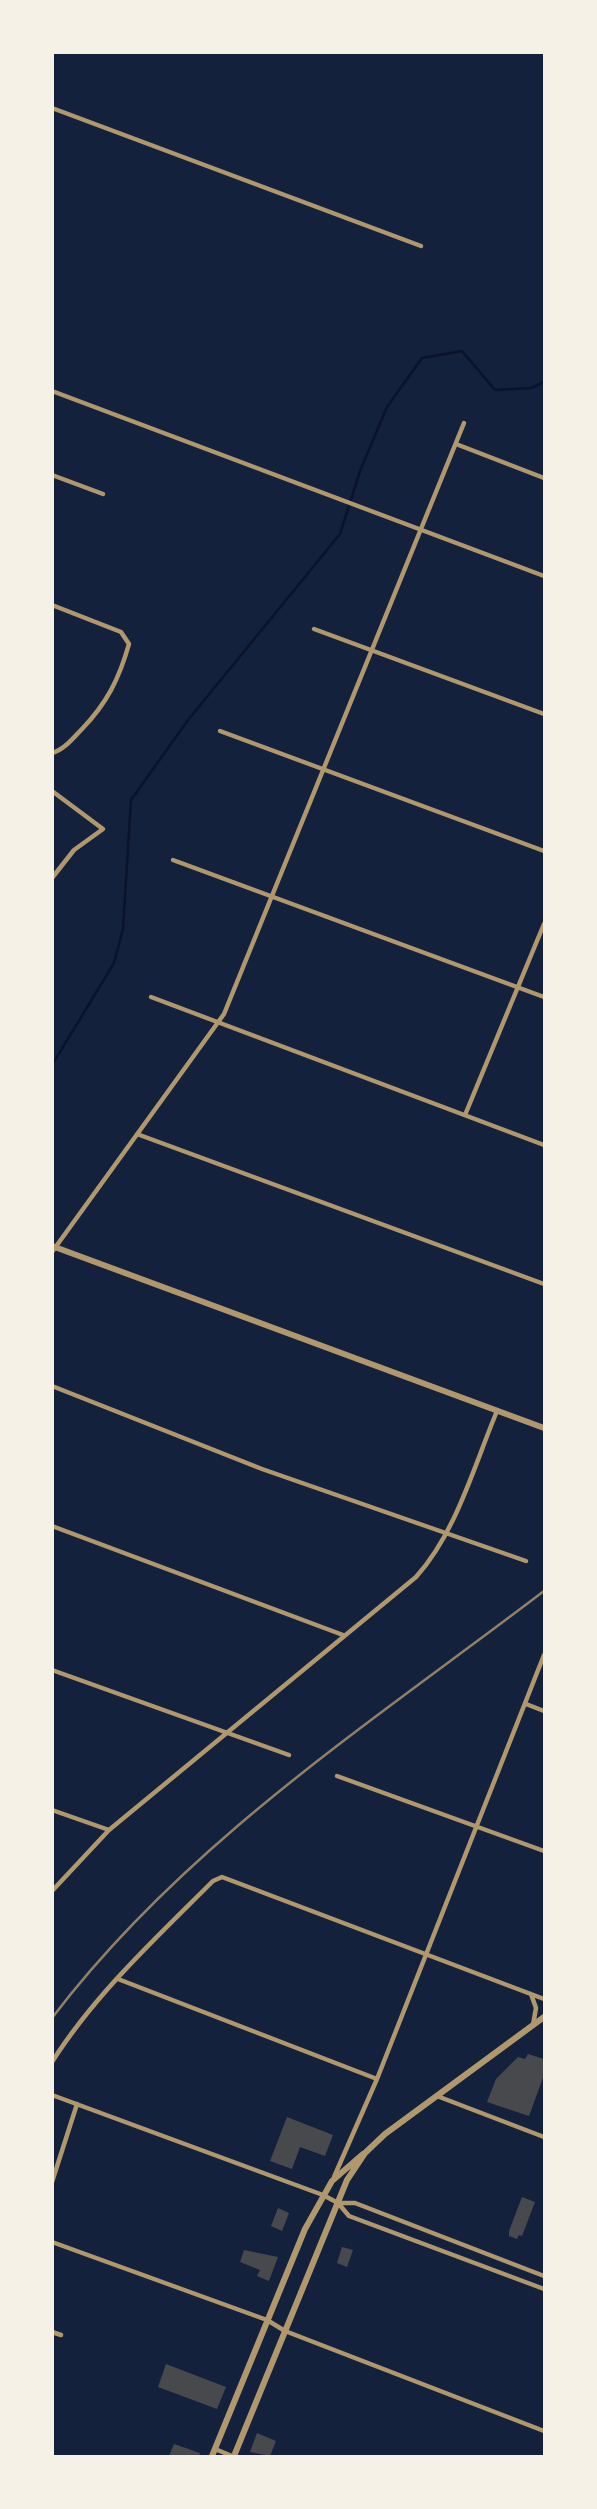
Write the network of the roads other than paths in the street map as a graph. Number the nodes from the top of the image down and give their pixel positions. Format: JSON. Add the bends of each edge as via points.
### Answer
{"nodes":[{"id":1,"x":52,"y":107,"type":"edge"},
{"id":2,"x":421,"y":246,"type":"dead end"},
{"id":3,"x":52,"y":391,"type":"edge"},
{"id":4,"x":464,"y":423,"type":"dead end"},
{"id":5,"x":456,"y":444,"type":"junction"},
{"id":6,"x":52,"y":475,"type":"edge"},
{"id":7,"x":544,"y":478,"type":"edge"},
{"id":8,"x":103,"y":494,"type":"dead end"},
{"id":9,"x":421,"y":530,"type":"junction"},
{"id":10,"x":544,"y":576,"type":"edge"},
{"id":11,"x":52,"y":605,"type":"edge"},
{"id":12,"x":314,"y":629,"type":"dead end"},
{"id":13,"x":373,"y":650,"type":"junction"},
{"id":14,"x":544,"y":714,"type":"edge"},
{"id":15,"x":220,"y":731,"type":"dead end"},
{"id":16,"x":52,"y":753,"type":"edge"},
{"id":17,"x":326,"y":770,"type":"junction"},
{"id":18,"x":52,"y":791,"type":"edge"},
{"id":19,"x":544,"y":852,"type":"edge"},
{"id":20,"x":173,"y":860,"type":"dead end"},
{"id":21,"x":52,"y":878,"type":"edge"},
{"id":22,"x":274,"y":896,"type":"junction"},
{"id":23,"x":544,"y":924,"type":"edge"},
{"id":24,"x":519,"y":987,"type":"junction"},
{"id":25,"x":151,"y":997,"type":"dead end"},
{"id":26,"x":544,"y":997,"type":"edge"},
{"id":27,"x":218,"y":1022,"type":"junction"},
{"id":28,"x":465,"y":1115,"type":"junction"},
{"id":29,"x":137,"y":1134,"type":"junction"},
{"id":30,"x":544,"y":1145,"type":"edge"},
{"id":31,"x":53,"y":1248,"type":"edge"},
{"id":32,"x":544,"y":1284,"type":"edge"},
{"id":33,"x":52,"y":1386,"type":"edge"},
{"id":34,"x":497,"y":1410,"type":"junction"},
{"id":35,"x":544,"y":1428,"type":"edge"},
{"id":36,"x":52,"y":1526,"type":"edge"},
{"id":37,"x":446,"y":1533,"type":"junction"},
{"id":38,"x":526,"y":1561,"type":"dead end"},
{"id":39,"x":343,"y":1635,"type":"junction"},
{"id":40,"x":544,"y":1655,"type":"edge"},
{"id":41,"x":52,"y":1670,"type":"edge"},
{"id":42,"x":525,"y":1703,"type":"junction"},
{"id":43,"x":544,"y":1711,"type":"edge"},
{"id":44,"x":228,"y":1732,"type":"junction"},
{"id":45,"x":289,"y":1755,"type":"dead end"},
{"id":46,"x":337,"y":1776,"type":"dead end"},
{"id":47,"x":52,"y":1810,"type":"edge"},
{"id":48,"x":477,"y":1824,"type":"junction"},
{"id":49,"x":109,"y":1830,"type":"junction"},
{"id":50,"x":544,"y":1851,"type":"edge"},
{"id":51,"x":52,"y":1891,"type":"edge"},
{"id":52,"x":426,"y":1954,"type":"junction"},
{"id":53,"x":118,"y":1979,"type":"junction"},
{"id":54,"x":530,"y":1993,"type":"junction"},
{"id":55,"x":544,"y":1999,"type":"edge"},
{"id":56,"x":544,"y":2017,"type":"edge"},
{"id":57,"x":533,"y":2025,"type":"junction"},
{"id":58,"x":52,"y":2062,"type":"edge"},
{"id":59,"x":377,"y":2079,"type":"junction"},
{"id":60,"x":52,"y":2095,"type":"edge"},
{"id":61,"x":437,"y":2096,"type":"junction"},
{"id":62,"x":77,"y":2104,"type":"junction"},
{"id":63,"x":544,"y":2137,"type":"edge"},
{"id":64,"x":365,"y":2153,"type":"junction"},
{"id":65,"x":332,"y":2181,"type":"junction"},
{"id":66,"x":52,"y":2182,"type":"edge"},
{"id":67,"x":323,"y":2195,"type":"junction"},
{"id":68,"x":338,"y":2203,"type":"junction"},
{"id":69,"x":426,"y":2231,"type":"junction"},
{"id":70,"x":52,"y":2242,"type":"edge"},
{"id":71,"x":421,"y":2243,"type":"junction"},
{"id":72,"x":544,"y":2277,"type":"edge"},
{"id":73,"x":543,"y":2288,"type":"edge"},
{"id":74,"x":267,"y":2320,"type":"junction"},
{"id":75,"x":285,"y":2331,"type":"junction"},
{"id":76,"x":52,"y":2332,"type":"edge"},
{"id":77,"x":61,"y":2335,"type":"dead end"},
{"id":78,"x":544,"y":2431,"type":"edge"},
{"id":79,"x":214,"y":2453,"type":"edge"},
{"id":80,"x":233,"y":2456,"type":"edge"}],
"edges":[{"from":1,"to":2,"type":"street"},
{"from":3,"to":9,"type":"street"},
{"from":4,"to":5,"type":"street"},
{"from":5,"to":7,"type":"street"},
{"from":5,"to":9,"type":"street"},
{"from":6,"to":8,"type":"street"},
{"from":9,"to":10,"type":"street"},
{"from":9,"to":13,"type":"street"},
{"from":11,"to":16,"type":"street","via":[[124,635],[129,644],[112,693],[70,742]]},
{"from":12,"to":13,"type":"street"},
{"from":13,"to":14,"type":"street"},
{"from":13,"to":17,"type":"street"},
{"from":15,"to":17,"type":"street"},
{"from":17,"to":19,"type":"street"},
{"from":17,"to":22,"type":"street"},
{"from":18,"to":21,"type":"street","via":[[103,829],[74,850]]},
{"from":20,"to":22,"type":"street"},
{"from":22,"to":24,"type":"street"},
{"from":22,"to":27,"type":"street"},
{"from":23,"to":24,"type":"street"},
{"from":24,"to":26,"type":"street"},
{"from":24,"to":28,"type":"street"},
{"from":25,"to":27,"type":"street"},
{"from":27,"to":28,"type":"street"},
{"from":27,"to":29,"type":"street"},
{"from":28,"to":30,"type":"street"},
{"from":29,"to":31,"type":"street"},
{"from":29,"to":32,"type":"street"},
{"from":31,"to":34,"type":"street"},
{"from":33,"to":37,"type":"street","via":[[262,1469]]},
{"from":34,"to":35,"type":"street"},
{"from":34,"to":37,"type":"street"},
{"from":36,"to":39,"type":"street"},
{"from":37,"to":38,"type":"street"},
{"from":37,"to":39,"type":"street","via":[[430,1562],[397,1596]]},
{"from":39,"to":44,"type":"street"},
{"from":40,"to":42,"type":"street"},
{"from":41,"to":44,"type":"street","via":[[219,1733]]},
{"from":42,"to":43,"type":"street"},
{"from":42,"to":48,"type":"street"},
{"from":44,"to":45,"type":"street"},
{"from":44,"to":49,"type":"street"},
{"from":46,"to":48,"type":"street"},
{"from":47,"to":49,"type":"street"},
{"from":48,"to":50,"type":"street"},
{"from":48,"to":52,"type":"street"},
{"from":49,"to":51,"type":"street"},
{"from":52,"to":53,"type":"street","via":[[226,1878],[213,1881]]},
{"from":52,"to":54,"type":"street"},
{"from":52,"to":59,"type":"street"},
{"from":53,"to":58,"type":"street","via":[[85,2014]]},
{"from":53,"to":59,"type":"street"},
{"from":54,"to":55,"type":"street"},
{"from":54,"to":57,"type":"street","via":[[536,2008]]},
{"from":56,"to":57,"type":"street"},
{"from":57,"to":61,"type":"street"},
{"from":59,"to":65,"type":"street"},
{"from":60,"to":62,"type":"street"},
{"from":61,"to":63,"type":"street"},
{"from":61,"to":64,"type":"street"},
{"from":62,"to":66,"type":"street"},
{"from":62,"to":67,"type":"street"},
{"from":64,"to":65,"type":"street"},
{"from":64,"to":68,"type":"street"},
{"from":65,"to":67,"type":"street"},
{"from":67,"to":68,"type":"street"},
{"from":67,"to":74,"type":"street"},
{"from":68,"to":69,"type":"street","via":[[355,2203]]},
{"from":68,"to":71,"type":"street","via":[[349,2216]]},
{"from":68,"to":75,"type":"street"},
{"from":69,"to":71,"type":"street"},
{"from":69,"to":72,"type":"street"},
{"from":70,"to":74,"type":"street"},
{"from":71,"to":73,"type":"street"},
{"from":72,"to":73,"type":"street"},
{"from":74,"to":75,"type":"street"},
{"from":74,"to":79,"type":"street"},
{"from":75,"to":78,"type":"street"},
{"from":75,"to":80,"type":"street"},
{"from":76,"to":77,"type":"street"},
{"from":79,"to":80,"type":"street"}]}
